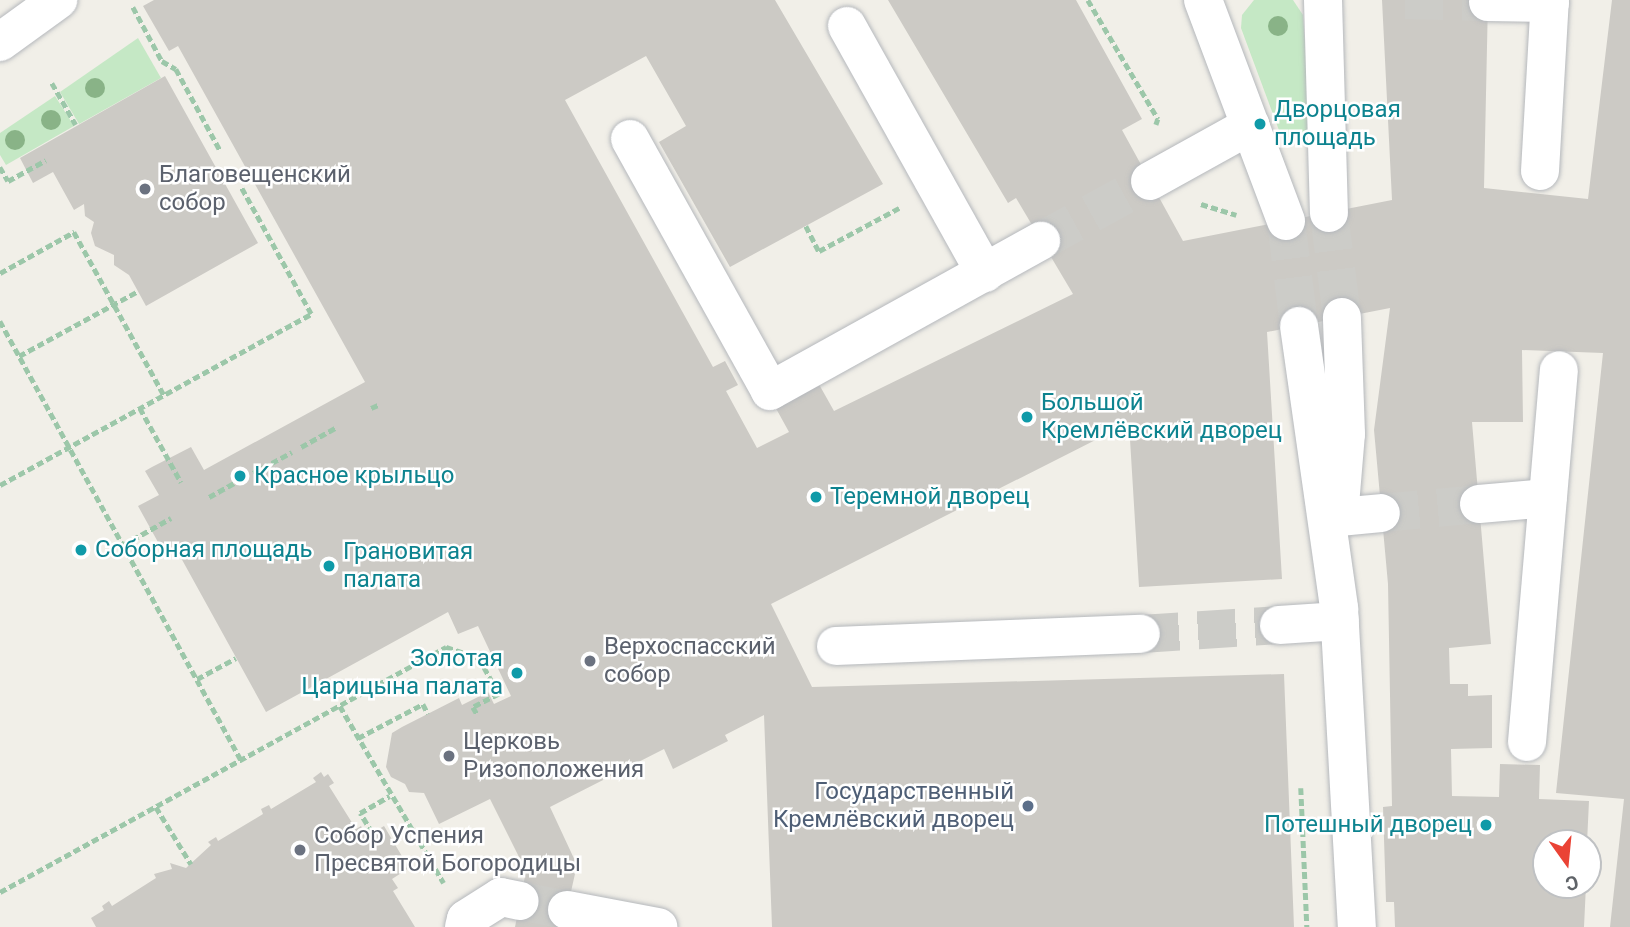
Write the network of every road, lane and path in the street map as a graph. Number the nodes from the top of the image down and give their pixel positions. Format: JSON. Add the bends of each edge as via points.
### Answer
{"nodes":[{"id":1,"x":58,"y":0,"type":"edge"},
{"id":2,"x":1203,"y":0,"type":"edge"},
{"id":3,"x":1325,"y":0,"type":"edge"},
{"id":4,"x":1488,"y":2,"type":"edge"},
{"id":5,"x":1550,"y":2,"type":"edge"},
{"id":6,"x":133,"y":7,"type":"dead end"},
{"id":7,"x":848,"y":26,"type":"dead end"},
{"id":8,"x":0,"y":42,"type":"edge"},
{"id":9,"x":52,"y":83,"type":"dead end"},
{"id":10,"x":76,"y":125,"type":"dead end"},
{"id":11,"x":1251,"y":125,"type":"junction"},
{"id":12,"x":630,"y":139,"type":"dead end"},
{"id":13,"x":220,"y":150,"type":"dead end"},
{"id":14,"x":46,"y":160,"type":"dead end"},
{"id":15,"x":0,"y":167,"type":"edge"},
{"id":16,"x":1541,"y":171,"type":"dead end"},
{"id":17,"x":1150,"y":181,"type":"tunnel mouth"},
{"id":18,"x":241,"y":187,"type":"dead end"},
{"id":19,"x":937,"y":187,"type":"junction"},
{"id":20,"x":1329,"y":213,"type":"tunnel mouth"},
{"id":21,"x":1286,"y":221,"type":"tunnel mouth"},
{"id":22,"x":806,"y":226,"type":"dead end"},
{"id":23,"x":1041,"y":241,"type":"tunnel mouth"},
{"id":24,"x":0,"y":273,"type":"edge"},
{"id":25,"x":985,"y":273,"type":"junction"},
{"id":26,"x":138,"y":290,"type":"dead end"},
{"id":27,"x":114,"y":304,"type":"junction"},
{"id":28,"x":1342,"y":317,"type":"tunnel mouth"},
{"id":29,"x":0,"y":321,"type":"edge"},
{"id":30,"x":1299,"y":326,"type":"tunnel mouth"},
{"id":31,"x":19,"y":356,"type":"junction"},
{"id":32,"x":1559,"y":370,"type":"dead end"},
{"id":33,"x":164,"y":395,"type":"junction"},
{"id":34,"x":378,"y":405,"type":"dead end"},
{"id":35,"x":140,"y":408,"type":"junction"},
{"id":36,"x":371,"y":408,"type":"dead end"},
{"id":37,"x":337,"y":427,"type":"dead end"},
{"id":38,"x":69,"y":447,"type":"junction"},
{"id":39,"x":301,"y":447,"type":"dead end"},
{"id":40,"x":292,"y":452,"type":"dead end"},
{"id":41,"x":253,"y":473,"type":"dead end"},
{"id":42,"x":243,"y":478,"type":"dead end"},
{"id":43,"x":181,"y":482,"type":"dead end"},
{"id":44,"x":0,"y":485,"type":"edge"},
{"id":45,"x":209,"y":497,"type":"dead end"},
{"id":46,"x":1548,"y":498,"type":"junction"},
{"id":47,"x":1479,"y":504,"type":"tunnel mouth"},
{"id":48,"x":1381,"y":513,"type":"tunnel mouth"},
{"id":49,"x":1339,"y":517,"type":"junction"},
{"id":50,"x":171,"y":518,"type":"dead end"},
{"id":51,"x":123,"y":545,"type":"junction"},
{"id":52,"x":1339,"y":615,"type":"junction"},
{"id":53,"x":1279,"y":625,"type":"tunnel mouth"},
{"id":54,"x":1141,"y":634,"type":"tunnel mouth"},
{"id":55,"x":836,"y":646,"type":"dead end"},
{"id":56,"x":236,"y":658,"type":"dead end"},
{"id":57,"x":197,"y":679,"type":"junction"},
{"id":58,"x":340,"y":706,"type":"junction"},
{"id":59,"x":428,"y":714,"type":"dead end"},
{"id":60,"x":477,"y":714,"type":"dead end"},
{"id":61,"x":358,"y":738,"type":"junction"},
{"id":62,"x":1527,"y":742,"type":"dead end"},
{"id":63,"x":241,"y":760,"type":"junction"},
{"id":64,"x":390,"y":796,"type":"junction"},
{"id":65,"x":156,"y":807,"type":"junction"},
{"id":66,"x":372,"y":833,"type":"dead end"},
{"id":67,"x":191,"y":864,"type":"dead end"},
{"id":68,"x":0,"y":892,"type":"edge"},
{"id":69,"x":520,"y":901,"type":"tunnel mouth"},
{"id":70,"x":567,"y":910,"type":"tunnel mouth"},
{"id":71,"x":465,"y":923,"type":"edge"},
{"id":72,"x":658,"y":927,"type":"edge"},
{"id":73,"x":1357,"y":927,"type":"edge"}],
"edges":[{"from":1,"to":8,"type":"lane"},
{"from":2,"to":11,"type":"lane"},
{"from":3,"to":20,"type":"lane"},
{"from":4,"to":5,"type":"lane"},
{"from":5,"to":16,"type":"lane"},
{"from":6,"to":13,"type":"path","via":[[162,61],[176,69]]},
{"from":7,"to":19,"type":"lane"},
{"from":9,"to":10,"type":"path"},
{"from":11,"to":17,"type":"lane"},
{"from":11,"to":21,"type":"lane"},
{"from":12,"to":25,"type":"lane","via":[[770,391]]},
{"from":14,"to":15,"type":"path","via":[[8,181]]},
{"from":18,"to":33,"type":"path","via":[[311,314]]},
{"from":19,"to":22,"type":"path","via":[[820,251]]},
{"from":19,"to":25,"type":"lane"},
{"from":23,"to":25,"type":"lane"},
{"from":24,"to":27,"type":"path","via":[[74,232]]},
{"from":26,"to":27,"type":"path"},
{"from":27,"to":31,"type":"path"},
{"from":27,"to":33,"type":"path"},
{"from":28,"to":49,"type":"lane","via":[[1346,434]]},
{"from":29,"to":31,"type":"path"},
{"from":30,"to":52,"type":"lane"},
{"from":31,"to":38,"type":"path"},
{"from":32,"to":46,"type":"lane"},
{"from":33,"to":35,"type":"path"},
{"from":34,"to":36,"type":"path"},
{"from":35,"to":38,"type":"path"},
{"from":35,"to":43,"type":"path"},
{"from":37,"to":39,"type":"path"},
{"from":38,"to":44,"type":"path"},
{"from":38,"to":51,"type":"path"},
{"from":40,"to":41,"type":"path"},
{"from":42,"to":45,"type":"path"},
{"from":46,"to":47,"type":"lane"},
{"from":46,"to":62,"type":"lane"},
{"from":48,"to":49,"type":"lane"},
{"from":49,"to":52,"type":"lane"},
{"from":50,"to":51,"type":"path"},
{"from":51,"to":57,"type":"path"},
{"from":52,"to":53,"type":"lane"},
{"from":52,"to":73,"type":"lane"},
{"from":54,"to":55,"type":"lane"},
{"from":56,"to":57,"type":"path"},
{"from":57,"to":63,"type":"path"},
{"from":58,"to":60,"type":"path","via":[[446,647],[479,658],[499,694],[473,707]]},
{"from":58,"to":61,"type":"path"},
{"from":58,"to":63,"type":"path"},
{"from":59,"to":61,"type":"path","via":[[423,704]]},
{"from":61,"to":64,"type":"path"},
{"from":63,"to":65,"type":"path"},
{"from":64,"to":66,"type":"path","via":[[360,813]]},
{"from":64,"to":71,"type":"path"},
{"from":65,"to":67,"type":"path"},
{"from":65,"to":68,"type":"path"},
{"from":69,"to":71,"type":"lane","via":[[502,897]]},
{"from":70,"to":72,"type":"lane"}]}
